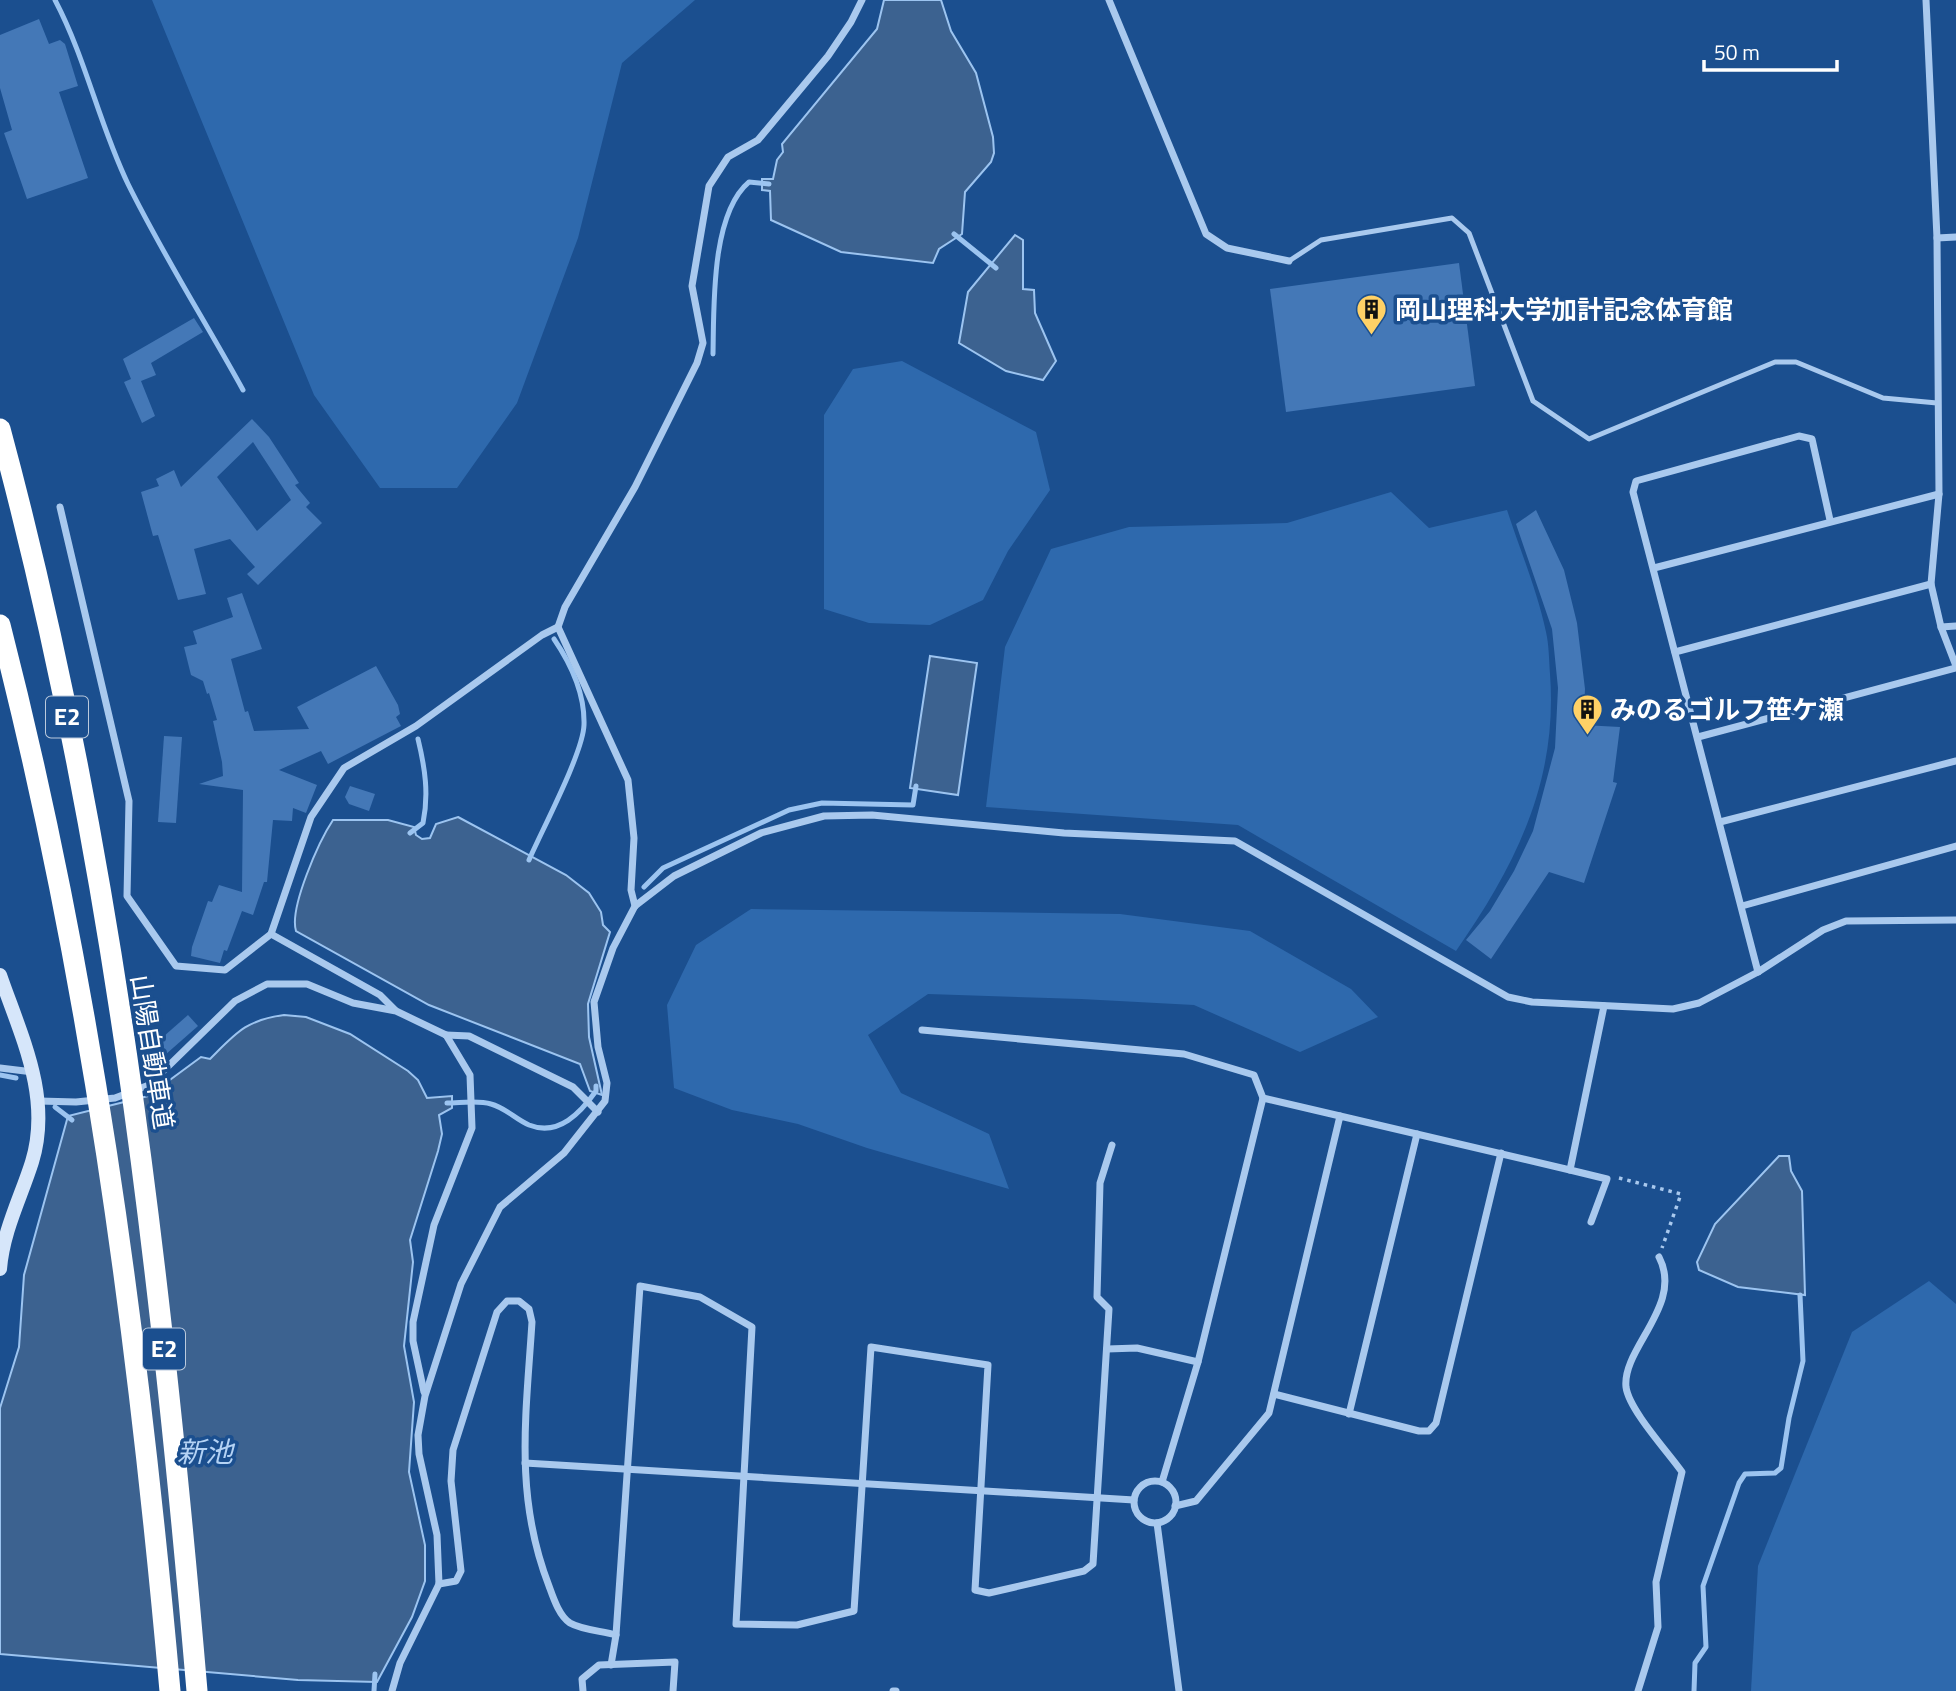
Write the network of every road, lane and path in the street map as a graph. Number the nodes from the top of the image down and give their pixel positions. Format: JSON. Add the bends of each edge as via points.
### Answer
{"nodes":[{"id":1,"x":862,"y":0,"type":"edge"},
{"id":2,"x":1109,"y":0,"type":"edge"},
{"id":3,"x":1926,"y":0,"type":"edge"},
{"id":4,"x":1956,"y":237,"type":"edge"},
{"id":5,"x":1937,"y":238,"type":"junction"},
{"id":6,"x":1289,"y":261,"type":"joint"},
{"id":7,"x":1937,"y":403,"type":"junction"},
{"id":8,"x":0,"y":429,"type":"edge"},
{"id":9,"x":1940,"y":494,"type":"junction"},
{"id":10,"x":60,"y":507,"type":"dead end"},
{"id":11,"x":1830,"y":520,"type":"junction"},
{"id":12,"x":1654,"y":568,"type":"junction"},
{"id":13,"x":1931,"y":584,"type":"junction"},
{"id":14,"x":0,"y":625,"type":"edge"},
{"id":15,"x":1941,"y":626,"type":"junction"},
{"id":16,"x":1956,"y":626,"type":"edge"},
{"id":17,"x":558,"y":627,"type":"junction"},
{"id":18,"x":1675,"y":652,"type":"junction"},
{"id":19,"x":1956,"y":667,"type":"edge"},
{"id":20,"x":1698,"y":737,"type":"junction"},
{"id":21,"x":1956,"y":761,"type":"edge"},
{"id":22,"x":1720,"y":822,"type":"junction"},
{"id":23,"x":1956,"y":846,"type":"edge"},
{"id":24,"x":635,"y":906,"type":"junction"},
{"id":25,"x":1742,"y":906,"type":"junction"},
{"id":26,"x":1956,"y":920,"type":"edge"},
{"id":27,"x":271,"y":934,"type":"junction"},
{"id":28,"x":1758,"y":971,"type":"junction"},
{"id":29,"x":0,"y":975,"type":"edge"},
{"id":30,"x":1604,"y":1006,"type":"junction"},
{"id":31,"x":396,"y":1011,"type":"junction"},
{"id":32,"x":922,"y":1030,"type":"dead end"},
{"id":33,"x":446,"y":1035,"type":"junction"},
{"id":34,"x":0,"y":1068,"type":"edge"},
{"id":35,"x":34,"y":1073,"type":"junction"},
{"id":36,"x":1264,"y":1098,"type":"junction"},
{"id":37,"x":39,"y":1101,"type":"junction"},
{"id":38,"x":598,"y":1112,"type":"junction"},
{"id":39,"x":1340,"y":1116,"type":"junction"},
{"id":40,"x":1417,"y":1134,"type":"junction"},
{"id":41,"x":1112,"y":1145,"type":"dead end"},
{"id":42,"x":1501,"y":1153,"type":"junction"},
{"id":43,"x":1570,"y":1170,"type":"junction"},
{"id":44,"x":1606,"y":1179,"type":"junction"},
{"id":45,"x":1591,"y":1222,"type":"dead end"},
{"id":46,"x":1659,"y":1256,"type":"joint"},
{"id":47,"x":0,"y":1264,"type":"edge"},
{"id":48,"x":0,"y":1269,"type":"edge"},
{"id":49,"x":1107,"y":1349,"type":"junction"},
{"id":50,"x":1198,"y":1362,"type":"junction"},
{"id":51,"x":1274,"y":1394,"type":"junction"},
{"id":52,"x":425,"y":1396,"type":"junction"},
{"id":53,"x":1349,"y":1415,"type":"junction"},
{"id":54,"x":525,"y":1463,"type":"junction"},
{"id":55,"x":627,"y":1469,"type":"junction"},
{"id":56,"x":743,"y":1476,"type":"junction"},
{"id":57,"x":1162,"y":1482,"type":"junction"},
{"id":58,"x":862,"y":1483,"type":"junction"},
{"id":59,"x":980,"y":1491,"type":"junction"},
{"id":60,"x":1096,"y":1498,"type":"junction"},
{"id":61,"x":1134,"y":1500,"type":"junction"},
{"id":62,"x":1175,"y":1506,"type":"junction"},
{"id":63,"x":1157,"y":1523,"type":"junction"},
{"id":64,"x":439,"y":1584,"type":"junction"},
{"id":65,"x":617,"y":1634,"type":"junction"},
{"id":66,"x":611,"y":1665,"type":"junction"},
{"id":67,"x":170,"y":1691,"type":"edge"},
{"id":68,"x":197,"y":1691,"type":"edge"},
{"id":69,"x":392,"y":1691,"type":"edge"},
{"id":70,"x":583,"y":1691,"type":"edge"},
{"id":71,"x":673,"y":1691,"type":"edge"},
{"id":72,"x":1178,"y":1691,"type":"edge"},
{"id":73,"x":1638,"y":1691,"type":"edge"}],
"edges":[{"from":1,"to":17,"type":"street","via":[[819,66],[758,140],[728,158],[709,186],[692,286],[702,342],[697,363]]},
{"from":2,"to":6,"type":"street","via":[[1206,234],[1227,248]]},
{"from":3,"to":5,"type":"street"},
{"from":4,"to":5,"type":"street"},
{"from":5,"to":7,"type":"street"},
{"from":6,"to":7,"type":"lane","via":[[1321,240],[1452,218],[1469,233],[1533,401],[1589,439],[1775,362],[1796,362],[1883,398]]},
{"from":7,"to":9,"type":"street"},
{"from":8,"to":68,"type":"highway","name":"山陽自動車道","number":"E2","via":[[64,704],[117,1008],[149,1219]]},
{"from":9,"to":11,"type":"street"},
{"from":9,"to":13,"type":"street"},
{"from":10,"to":27,"type":"street","via":[[130,801],[127,895],[176,966],[225,970]]},
{"from":11,"to":12,"type":"street"},
{"from":11,"to":12,"type":"street","via":[[1812,439],[1799,436],[1636,481],[1633,492]]},
{"from":12,"to":18,"type":"street"},
{"from":13,"to":15,"type":"street"},
{"from":13,"to":18,"type":"street"},
{"from":14,"to":67,"type":"highway","number":"E2","via":[[57,862],[86,1017],[138,1376]]},
{"from":15,"to":16,"type":"street"},
{"from":15,"to":19,"type":"street"},
{"from":17,"to":24,"type":"street","via":[[628,780]]},
{"from":17,"to":27,"type":"street","via":[[416,726],[344,768],[312,817]]},
{"from":18,"to":20,"type":"street"},
{"from":19,"to":20,"type":"street"},
{"from":20,"to":22,"type":"street"},
{"from":21,"to":22,"type":"street"},
{"from":22,"to":25,"type":"street"},
{"from":23,"to":25,"type":"street"},
{"from":24,"to":30,"type":"street","via":[[674,876],[761,833],[824,816],[872,815],[1064,833],[1235,841],[1508,996]]},
{"from":24,"to":38,"type":"street","via":[[613,948],[594,1002],[607,1083]]},
{"from":25,"to":28,"type":"street"},
{"from":26,"to":28,"type":"street","via":[[1846,921],[1822,930]]},
{"from":27,"to":31,"type":"street","via":[[380,995]]},
{"from":28,"to":30,"type":"street","via":[[1699,1003],[1673,1009]]},
{"from":29,"to":35,"type":"street"},
{"from":30,"to":43,"type":"street"},
{"from":31,"to":33,"type":"street"},
{"from":31,"to":37,"type":"street","via":[[354,1003],[307,984],[267,984],[236,1001],[149,1085],[115,1098]]},
{"from":32,"to":36,"type":"street","via":[[1184,1054],[1254,1075]]},
{"from":33,"to":38,"type":"street","via":[[468,1036],[573,1087]]},
{"from":33,"to":52,"type":"street","via":[[470,1075],[472,1128],[434,1225],[413,1322]]},
{"from":34,"to":35,"type":"street"},
{"from":35,"to":37,"type":"street"},
{"from":36,"to":39,"type":"street"},
{"from":36,"to":50,"type":"street"},
{"from":37,"to":47,"type":"street","via":[[33,1160]]},
{"from":38,"to":52,"type":"street","via":[[564,1153],[500,1207],[461,1284]]},
{"from":39,"to":40,"type":"street"},
{"from":39,"to":51,"type":"street"},
{"from":40,"to":42,"type":"street"},
{"from":40,"to":53,"type":"street"},
{"from":41,"to":49,"type":"street","via":[[1100,1183],[1097,1297],[1109,1309]]},
{"from":42,"to":43,"type":"street"},
{"from":42,"to":53,"type":"street","via":[[1436,1423],[1429,1431],[1419,1431]]},
{"from":43,"to":44,"type":"street"},
{"from":44,"to":45,"type":"street"},
{"from":44,"to":46,"type":"path","via":[[1681,1194]]},
{"from":46,"to":73,"type":"street","via":[[1665,1268],[1659,1312],[1632,1363],[1626,1389],[1682,1472],[1656,1582],[1658,1627]]},
{"from":47,"to":48,"type":"street"},
{"from":49,"to":50,"type":"street","via":[[1137,1348]]},
{"from":49,"to":60,"type":"street"},
{"from":50,"to":57,"type":"street"},
{"from":51,"to":53,"type":"street"},
{"from":51,"to":62,"type":"street","via":[[1269,1413],[1196,1501]]},
{"from":52,"to":64,"type":"street","via":[[419,1454],[436,1535]]},
{"from":54,"to":55,"type":"street"},
{"from":54,"to":64,"type":"street","via":[[532,1322],[529,1309],[519,1301],[507,1301],[497,1312],[453,1450],[451,1481],[461,1571],[456,1581]]},
{"from":54,"to":65,"type":"street","via":[[526,1506],[540,1564],[557,1607],[569,1623]]},
{"from":55,"to":56,"type":"street"},
{"from":55,"to":56,"type":"street","via":[[640,1286],[700,1297],[752,1326]]},
{"from":55,"to":65,"type":"street"},
{"from":56,"to":58,"type":"street"},
{"from":56,"to":58,"type":"street","via":[[736,1624],[797,1625],[854,1611]]},
{"from":57,"to":61,"type":"street","via":[[1143,1484]]},
{"from":57,"to":62,"type":"street","via":[[1171,1489]]},
{"from":58,"to":59,"type":"street"},
{"from":58,"to":59,"type":"street","via":[[871,1347],[988,1365]]},
{"from":59,"to":60,"type":"street"},
{"from":59,"to":60,"type":"street","via":[[975,1590],[989,1593],[1084,1571],[1093,1563]]},
{"from":60,"to":61,"type":"street"},
{"from":61,"to":63,"type":"street","via":[[1140,1517]]},
{"from":62,"to":63,"type":"street","via":[[1169,1518]]},
{"from":63,"to":72,"type":"street"},
{"from":64,"to":69,"type":"street","via":[[400,1663]]},
{"from":65,"to":66,"type":"street"},
{"from":66,"to":70,"type":"street","via":[[599,1665],[583,1679]]},
{"from":66,"to":71,"type":"street","via":[[675,1662]]}]}
